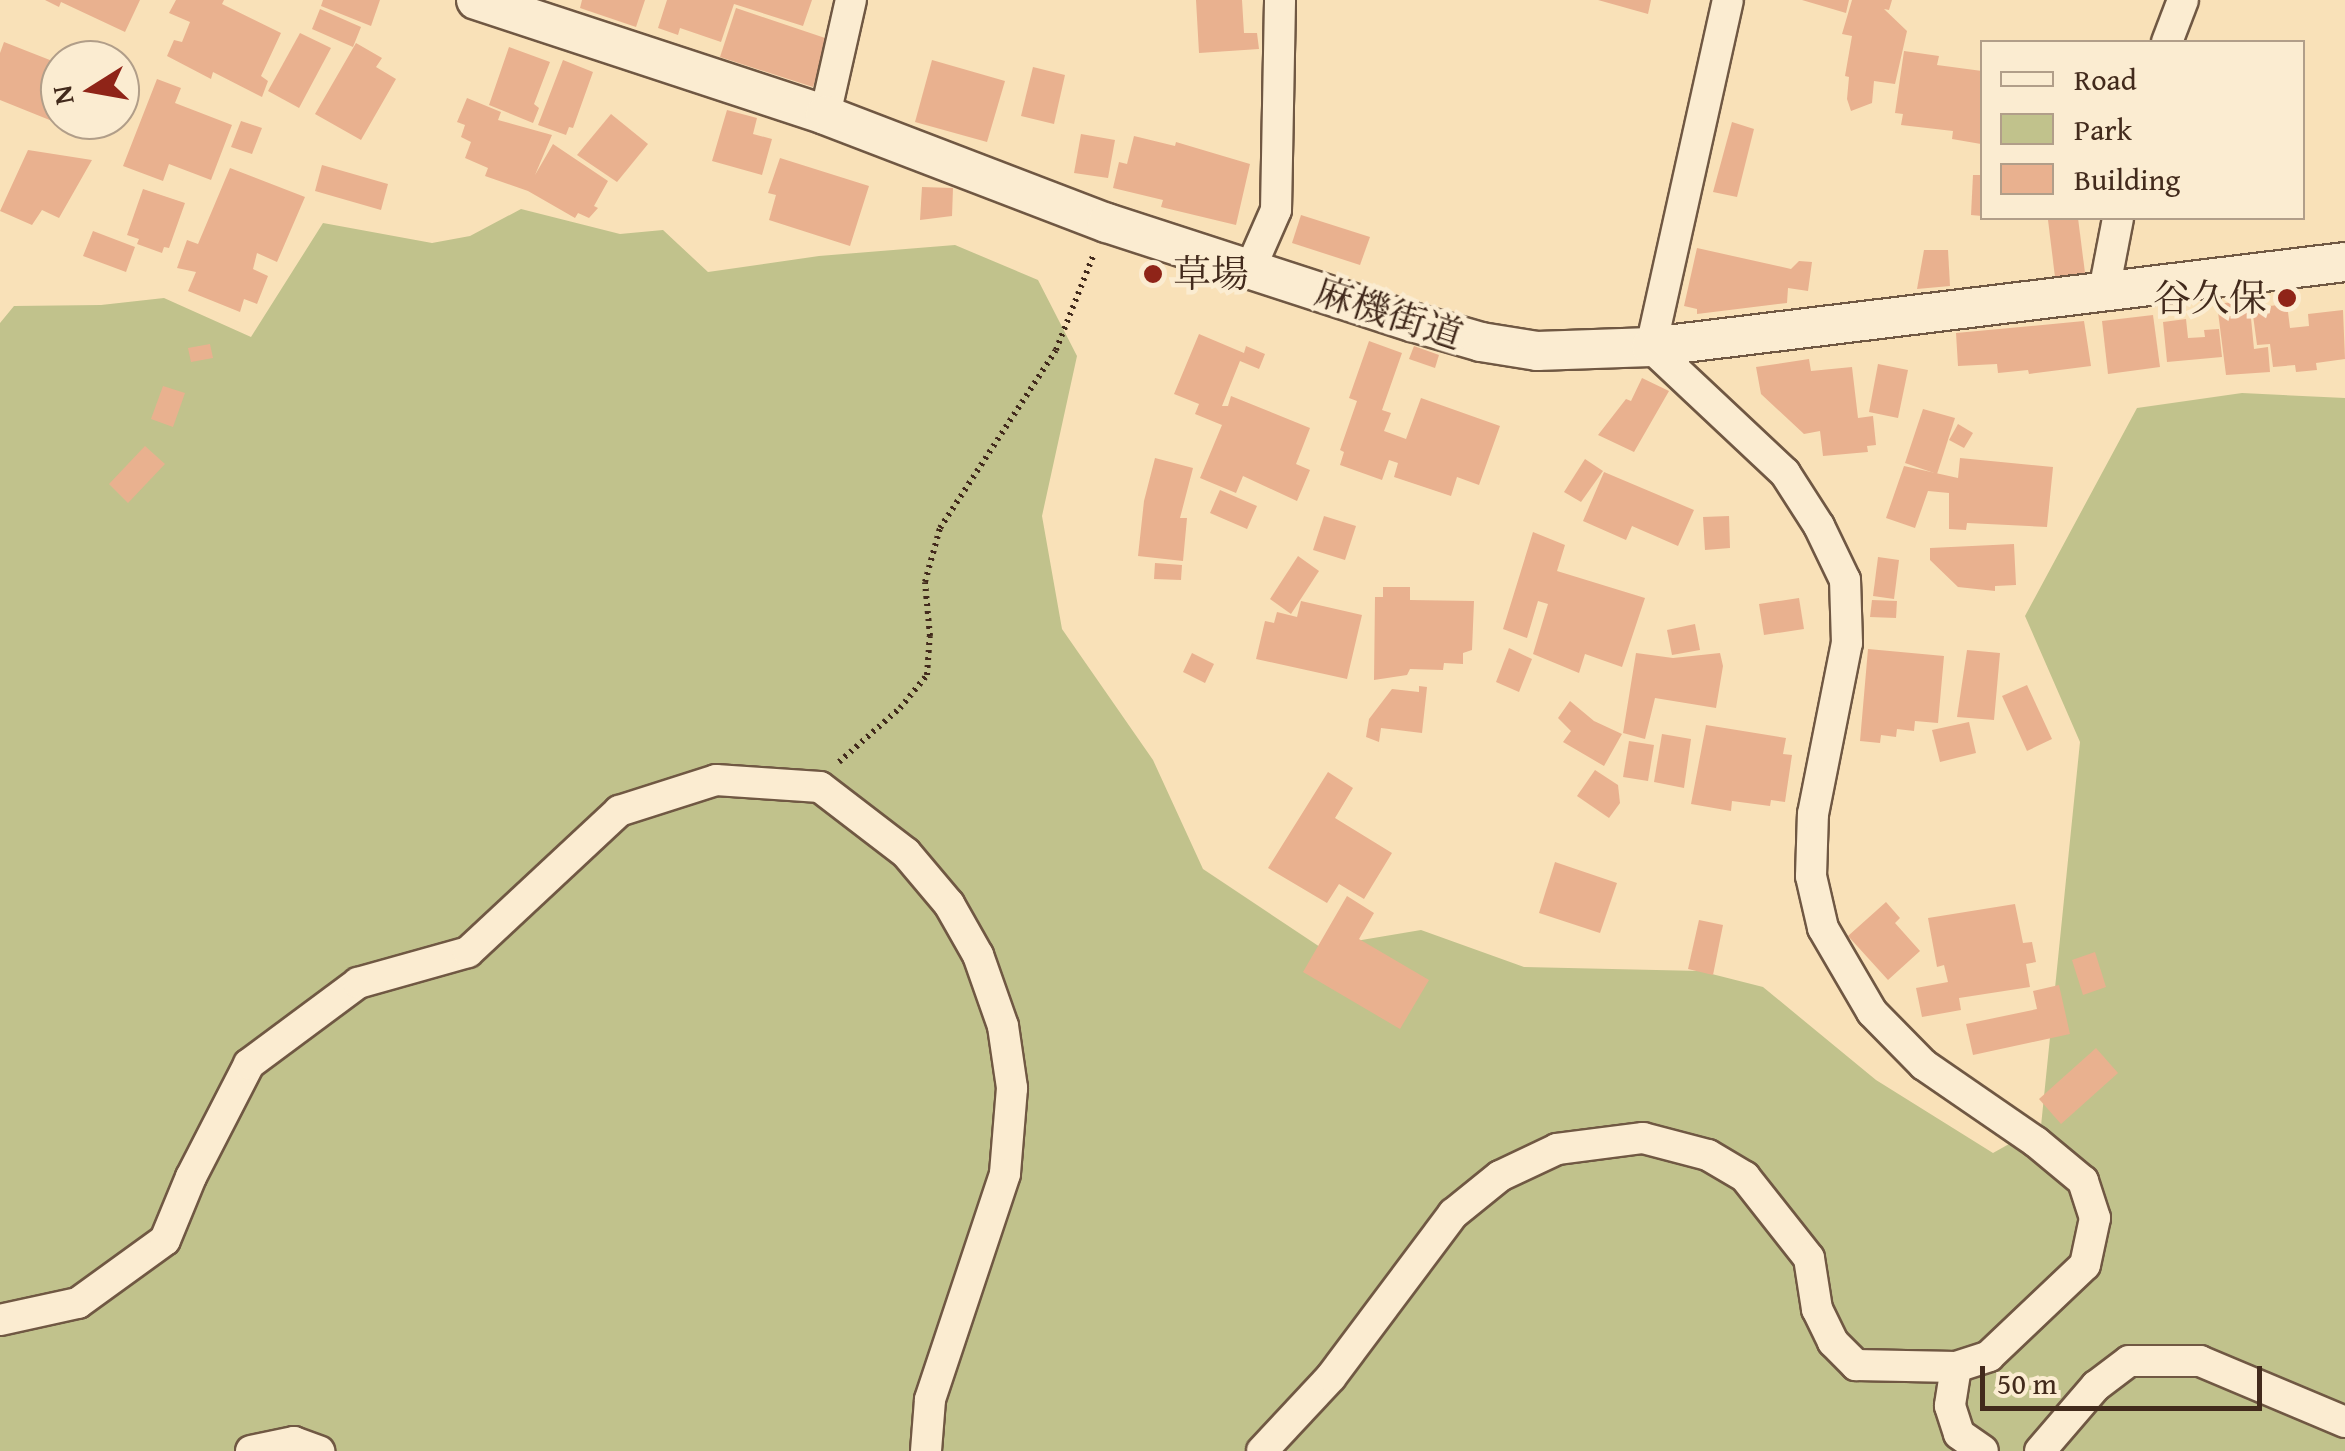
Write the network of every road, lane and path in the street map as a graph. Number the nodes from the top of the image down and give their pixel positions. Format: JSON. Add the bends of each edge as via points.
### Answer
{"nodes":[{"id":1,"x":476,"y":0,"type":"edge"},
{"id":2,"x":851,"y":0,"type":"edge"},
{"id":3,"x":1280,"y":0,"type":"edge"},
{"id":4,"x":1728,"y":0,"type":"edge"},
{"id":5,"x":2183,"y":0,"type":"edge"},
{"id":6,"x":2169,"y":40,"type":"edge"},
{"id":7,"x":825,"y":114,"type":"junction"},
{"id":8,"x":2118,"y":220,"type":"edge"},
{"id":9,"x":1107,"y":222,"type":"junction"},
{"id":10,"x":2345,"y":262,"type":"edge"},
{"id":11,"x":1251,"y":267,"type":"junction"},
{"id":12,"x":2104,"y":291,"type":"junction"},
{"id":13,"x":1651,"y":347,"type":"junction"},
{"id":14,"x":820,"y":787,"type":"junction"},
{"id":15,"x":0,"y":1320,"type":"edge"},
{"id":16,"x":1956,"y":1367,"type":"junction"},
{"id":17,"x":2345,"y":1422,"type":"edge"},
{"id":18,"x":251,"y":1451,"type":"edge"},
{"id":19,"x":319,"y":1451,"type":"edge"},
{"id":20,"x":926,"y":1451,"type":"edge"},
{"id":21,"x":1262,"y":1451,"type":"edge"},
{"id":22,"x":1983,"y":1451,"type":"edge"},
{"id":23,"x":2040,"y":1451,"type":"edge"}],
"edges":[{"from":1,"to":7,"type":"street","name":"麻機街道"},
{"from":2,"to":7,"type":"street"},
{"from":3,"to":11,"type":"street","via":[[1276,210]]},
{"from":4,"to":13,"type":"street"},
{"from":5,"to":6,"type":"street"},
{"from":7,"to":9,"type":"street","name":"麻機街道"},
{"from":8,"to":12,"type":"street"},
{"from":9,"to":11,"type":"street","name":"麻機街道"},
{"from":9,"to":14,"type":"path","via":[[1056,350],[940,528],[925,582],[927,674],[900,708],[850,748]]},
{"from":10,"to":12,"type":"street","name":"麻機街道"},
{"from":11,"to":13,"type":"street","name":"麻機街道","via":[[1480,342],[1537,352]]},
{"from":12,"to":13,"type":"street","name":"麻機街道"},
{"from":13,"to":16,"type":"street","via":[[1784,473],[1845,580],[1847,643],[1813,814],[1811,876],[1832,944],[1872,1012],[1924,1064],[2083,1181],[2095,1218],[2085,1264],[1988,1356]]},
{"from":14,"to":15,"type":"street","via":[[716,780],[620,811],[468,952],[358,983],[250,1064],[166,1240],[78,1303]]},
{"from":14,"to":20,"type":"street","via":[[906,853],[948,904],[978,955],[1003,1026],[1012,1088],[1005,1174],[930,1400]]},
{"from":16,"to":21,"type":"street","via":[[1856,1365],[1833,1342],[1817,1310],[1809,1258],[1745,1177],[1708,1155],[1643,1138],[1557,1149],[1500,1176],[1453,1214],[1330,1377]]},
{"from":16,"to":22,"type":"street","via":[[1950,1406],[1959,1434]]},
{"from":17,"to":23,"type":"street","via":[[2200,1360],[2129,1361],[2096,1386]]},
{"from":18,"to":19,"type":"street","via":[[294,1442]]}]}
